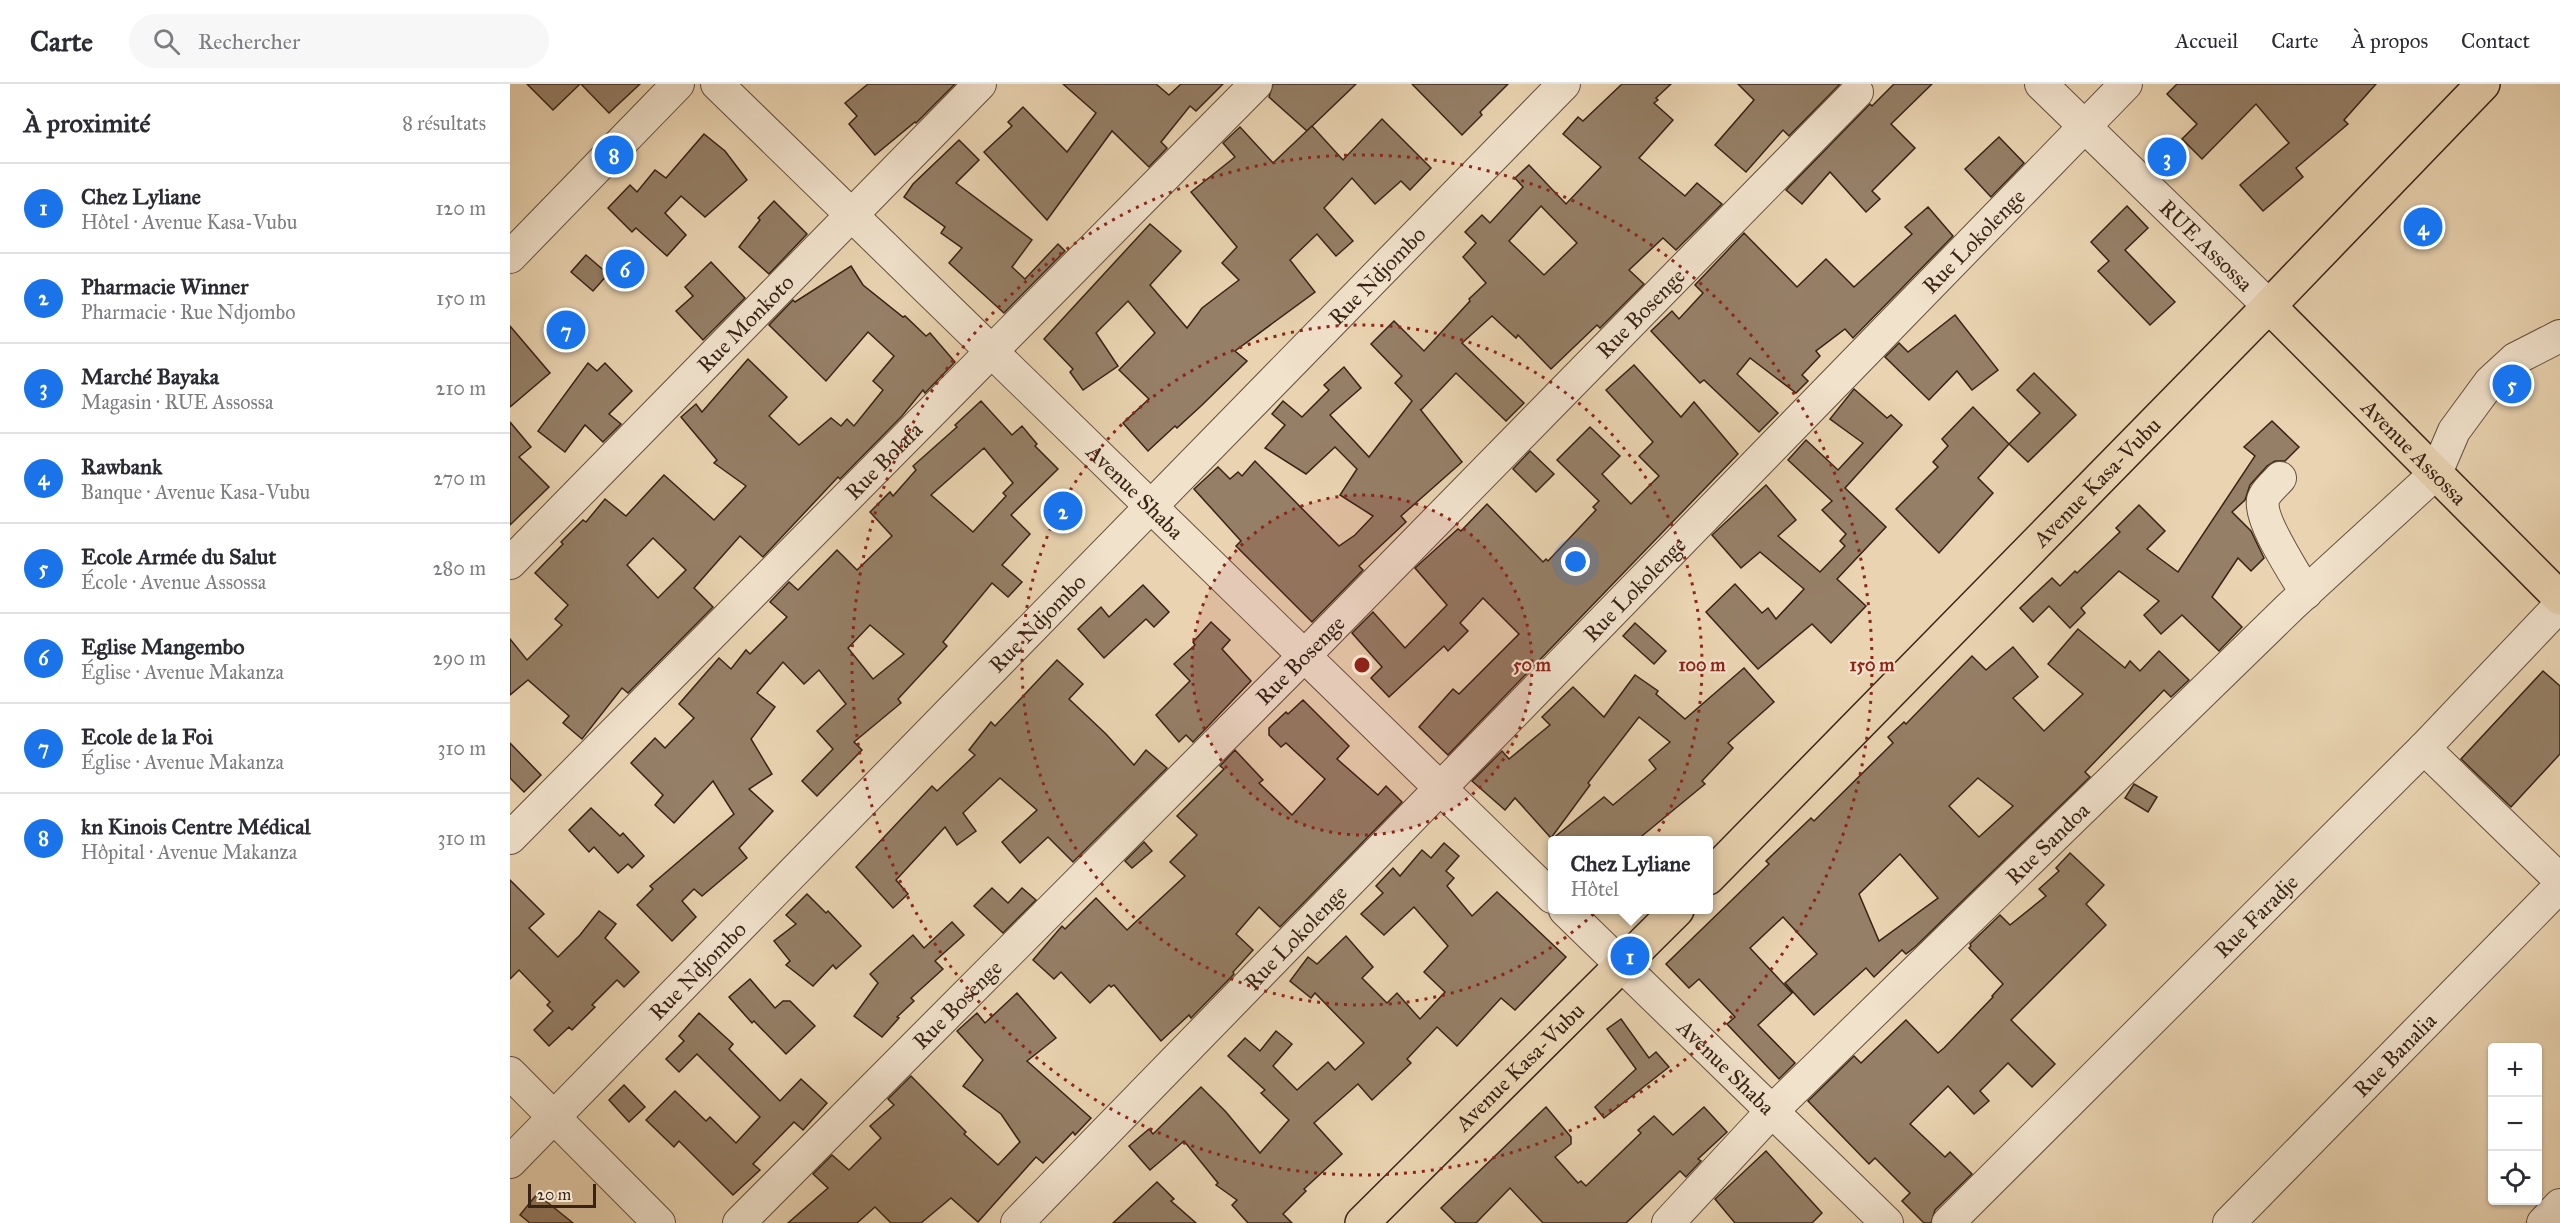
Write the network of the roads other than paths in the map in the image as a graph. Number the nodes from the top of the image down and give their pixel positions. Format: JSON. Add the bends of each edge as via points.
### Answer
{"nodes":[{"id":1,"x":678,"y":84,"type":"edge"},
{"id":2,"x":717,"y":84,"type":"edge"},
{"id":3,"x":981,"y":84,"type":"edge"},
{"id":4,"x":1256,"y":84,"type":"edge"},
{"id":5,"x":1564,"y":84,"type":"edge"},
{"id":6,"x":2041,"y":84,"type":"edge"},
{"id":7,"x":2126,"y":84,"type":"edge"},
{"id":8,"x":2483,"y":84,"type":"edge"},
{"id":9,"x":1857,"y":92,"type":"dead end"},
{"id":10,"x":2083,"y":127,"type":"junction"},
{"id":11,"x":852,"y":215,"type":"junction"},
{"id":12,"x":510,"y":257,"type":"edge"},
{"id":13,"x":2269,"y":306,"type":"junction"},
{"id":14,"x":2560,"y":336,"type":"edge"},
{"id":15,"x":993,"y":350,"type":"junction"},
{"id":16,"x":2436,"y":473,"type":"junction"},
{"id":17,"x":2280,"y":478,"type":"dead end"},
{"id":18,"x":1149,"y":506,"type":"junction"},
{"id":19,"x":510,"y":563,"type":"edge"},
{"id":20,"x":2306,"y":592,"type":"junction"},
{"id":21,"x":2560,"y":598,"type":"edge"},
{"id":22,"x":2560,"y":606,"type":"edge"},
{"id":23,"x":1304,"y":656,"type":"junction"},
{"id":24,"x":2424,"y":748,"type":"junction"},
{"id":25,"x":1440,"y":790,"type":"junction"},
{"id":26,"x":510,"y":838,"type":"edge"},
{"id":27,"x":1713,"y":873,"type":"edge"},
{"id":28,"x":2560,"y":880,"type":"edge"},
{"id":29,"x":2560,"y":886,"type":"edge"},
{"id":30,"x":1548,"y":893,"type":"edge"},
{"id":31,"x":1570,"y":914,"type":"edge"},
{"id":32,"x":1672,"y":914,"type":"edge"},
{"id":33,"x":1623,"y":965,"type":"junction"},
{"id":34,"x":510,"y":1072,"type":"edge"},
{"id":35,"x":1773,"y":1110,"type":"junction"},
{"id":36,"x":555,"y":1117,"type":"junction"},
{"id":37,"x":510,"y":1162,"type":"edge"},
{"id":38,"x":2560,"y":1205,"type":"edge"},
{"id":39,"x":659,"y":1223,"type":"edge"},
{"id":40,"x":738,"y":1223,"type":"edge"},
{"id":41,"x":1017,"y":1223,"type":"edge"},
{"id":42,"x":1362,"y":1223,"type":"edge"},
{"id":43,"x":1668,"y":1223,"type":"edge"},
{"id":44,"x":1887,"y":1223,"type":"edge"},
{"id":45,"x":1948,"y":1223,"type":"edge"},
{"id":46,"x":2229,"y":1223,"type":"edge"},
{"id":47,"x":2542,"y":1223,"type":"edge"}],
"edges":[{"from":1,"to":12,"type":"street"},
{"from":2,"to":11,"type":"street","name":"Avenue Shaba"},
{"from":3,"to":11,"type":"street","name":"Rue Monkoto"},
{"from":4,"to":15,"type":"street","name":"Rue Bolafa"},
{"from":5,"to":18,"type":"street","name":"Rue Ndjombo"},
{"from":6,"to":10,"type":"street","name":"RUE Assossa"},
{"from":7,"to":10,"type":"street","name":"Rue Lokolenge"},
{"from":8,"to":13,"type":"main road","name":"Avenue Kasa-Vubu"},
{"from":9,"to":23,"type":"street","name":"Rue Bosenge"},
{"from":10,"to":13,"type":"street","name":"RUE Assossa"},
{"from":10,"to":25,"type":"street","name":"Rue Lokolenge"},
{"from":11,"to":15,"type":"street","name":"Avenue Shaba"},
{"from":11,"to":19,"type":"street","name":"Rue Monkoto"},
{"from":13,"to":16,"type":"main road","name":"Avenue Assossa"},
{"from":13,"to":27,"type":"main road","name":"Avenue Kasa-Vubu"},
{"from":14,"to":16,"type":"street","via":[[2515,359],[2490,382],[2454,431]]},
{"from":15,"to":18,"type":"street","name":"Avenue Shaba"},
{"from":15,"to":26,"type":"street","name":"Rue Bolafa"},
{"from":16,"to":20,"type":"street","name":"Rue Sandoa"},
{"from":16,"to":21,"type":"main road","name":"Avenue Assossa"},
{"from":17,"to":20,"type":"street","via":[[2263,497],[2263,509]]},
{"from":18,"to":23,"type":"street","name":"Avenue Shaba"},
{"from":18,"to":36,"type":"street","name":"Rue Ndjombo"},
{"from":20,"to":35,"type":"street","name":"Rue Sandoa"},
{"from":22,"to":24,"type":"street","name":"Rue Faradje"},
{"from":23,"to":25,"type":"street","name":"Avenue Shaba"},
{"from":23,"to":40,"type":"street","name":"Rue Bosenge"},
{"from":24,"to":28,"type":"street"},
{"from":24,"to":45,"type":"street","name":"Rue Faradje"},
{"from":25,"to":30,"type":"street","name":"Avenue Shaba"},
{"from":25,"to":41,"type":"street","name":"Rue Lokolenge"},
{"from":29,"to":46,"type":"street","name":"Rue Banalia"},
{"from":31,"to":33,"type":"street","name":"Avenue Shaba"},
{"from":32,"to":33,"type":"main road","name":"Avenue Kasa-Vubu"},
{"from":33,"to":35,"type":"street","name":"Avenue Shaba"},
{"from":33,"to":42,"type":"main road","name":"Avenue Kasa-Vubu"},
{"from":34,"to":36,"type":"street"},
{"from":35,"to":43,"type":"street","name":"Rue Sandoa"},
{"from":35,"to":44,"type":"street","name":"Avenue Shaba"},
{"from":36,"to":37,"type":"street","name":"Rue Ndjombo"},
{"from":36,"to":39,"type":"street"},
{"from":38,"to":47,"type":"street"}]}
